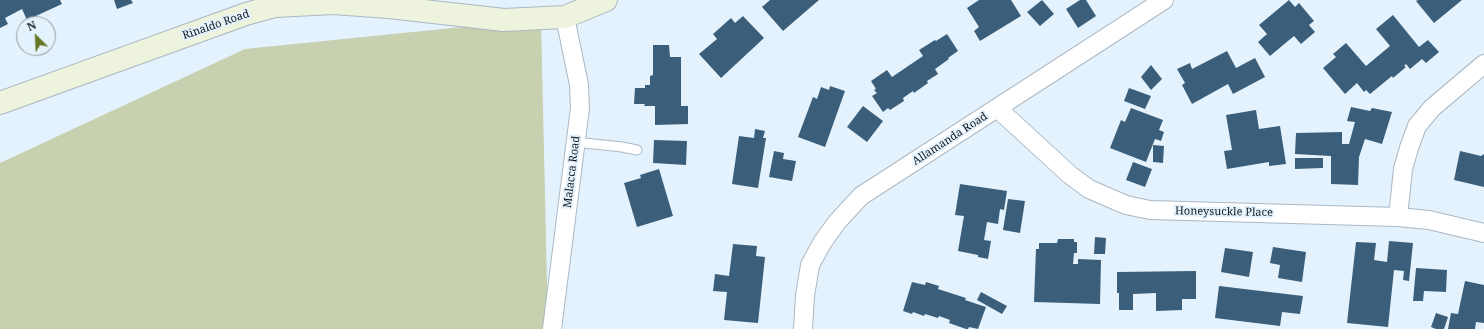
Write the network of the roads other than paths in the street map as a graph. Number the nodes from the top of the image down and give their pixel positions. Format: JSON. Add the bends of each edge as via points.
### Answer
{"nodes":[{"id":1,"x":606,"y":0,"type":"edge"},
{"id":2,"x":1164,"y":0,"type":"edge"},
{"id":3,"x":275,"y":3,"type":"edge"},
{"id":4,"x":565,"y":17,"type":"junction"},
{"id":5,"x":1484,"y":64,"type":"edge"},
{"id":6,"x":0,"y":103,"type":"edge"},
{"id":7,"x":998,"y":108,"type":"junction"},
{"id":8,"x":575,"y":142,"type":"junction"},
{"id":9,"x":637,"y":150,"type":"dead end"},
{"id":10,"x":1398,"y":217,"type":"junction"},
{"id":11,"x":1484,"y":233,"type":"edge"},
{"id":12,"x":552,"y":329,"type":"edge"},
{"id":13,"x":803,"y":329,"type":"edge"}],
"edges":[{"from":1,"to":4,"type":"street","name":"Rinaldo Road"},
{"from":2,"to":7,"type":"street","name":"Allamanda Road"},
{"from":3,"to":4,"type":"street","name":"Rinaldo Road","via":[[368,5],[504,20]]},
{"from":3,"to":6,"type":"street","name":"Rinaldo Road"},
{"from":4,"to":8,"type":"street","name":"Malacca Road","via":[[580,85],[580,108]]},
{"from":5,"to":10,"type":"street","via":[[1432,108],[1417,126],[1403,169]]},
{"from":7,"to":10,"type":"street","name":"Honeysuckle Place","via":[[1076,180],[1089,189],[1126,205],[1150,210]]},
{"from":7,"to":13,"type":"street","name":"Allamanda Road","via":[[861,196],[837,222],[810,265]]},
{"from":8,"to":9,"type":"lane"},
{"from":8,"to":12,"type":"street","name":"Malacca Road"},
{"from":10,"to":11,"type":"street","name":"Honeysuckle Place","via":[[1429,220]]}]}
